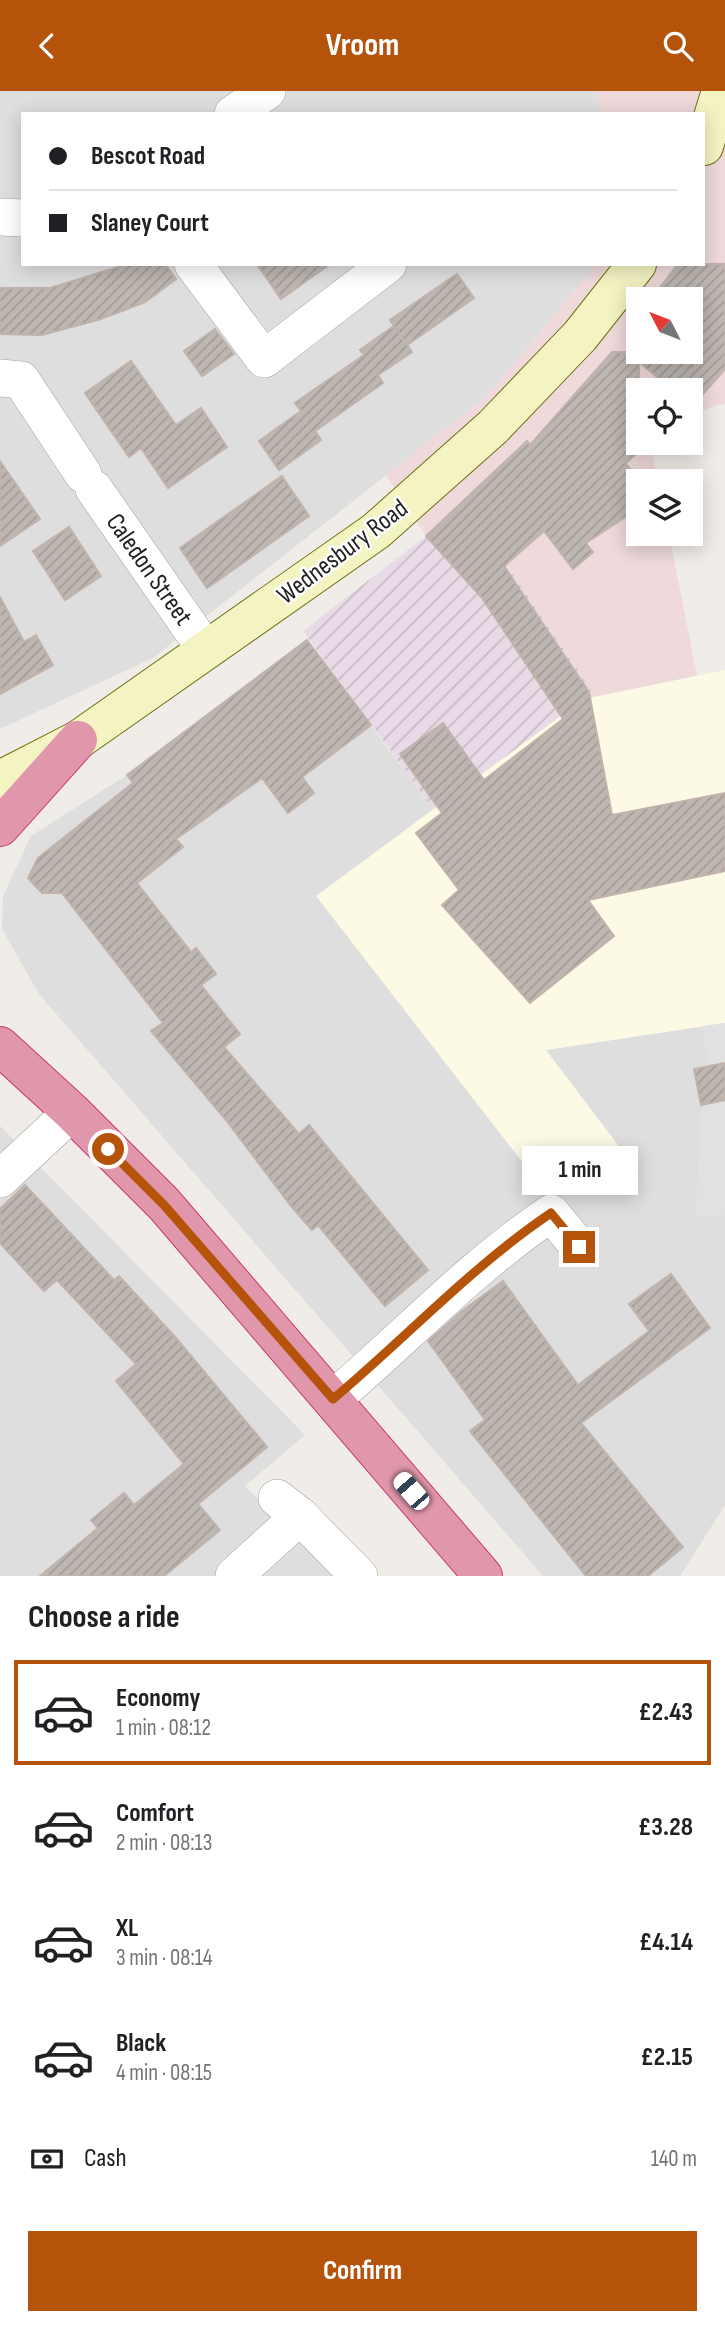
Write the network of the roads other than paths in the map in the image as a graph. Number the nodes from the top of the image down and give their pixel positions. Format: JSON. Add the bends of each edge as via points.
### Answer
{"nodes":[{"id":1,"x":267,"y":91,"type":"edge"},
{"id":2,"x":721,"y":91,"type":"edge"},
{"id":3,"x":236,"y":112,"type":"edge"},
{"id":4,"x":713,"y":135,"type":"edge"},
{"id":5,"x":0,"y":217,"type":"edge"},
{"id":6,"x":21,"y":218,"type":"edge"},
{"id":7,"x":194,"y":266,"type":"edge"},
{"id":8,"x":385,"y":266,"type":"edge"},
{"id":9,"x":635,"y":266,"type":"edge"},
{"id":10,"x":0,"y":378,"type":"edge"},
{"id":11,"x":206,"y":650,"type":"junction"},
{"id":12,"x":78,"y":740,"type":"junction"},
{"id":13,"x":0,"y":780,"type":"edge"},
{"id":14,"x":0,"y":827,"type":"edge"},
{"id":15,"x":0,"y":1046,"type":"edge"},
{"id":16,"x":72,"y":1112,"type":"junction"},
{"id":17,"x":0,"y":1179,"type":"edge"},
{"id":18,"x":579,"y":1247,"type":"dead end"},
{"id":19,"x":333,"y":1399,"type":"junction"},
{"id":20,"x":234,"y":1576,"type":"edge"},
{"id":21,"x":359,"y":1576,"type":"edge"},
{"id":22,"x":483,"y":1576,"type":"edge"}],
"edges":[{"from":1,"to":3,"type":"street"},
{"from":2,"to":4,"type":"street"},
{"from":5,"to":6,"type":"street"},
{"from":7,"to":8,"type":"street","via":[[264,359]]},
{"from":9,"to":11,"type":"street","name":"Wednesbury Road","via":[[580,336],[493,427],[357,546]]},
{"from":10,"to":11,"type":"street","name":"Caledon Street","via":[[20,380]]},
{"from":11,"to":12,"type":"street","name":"Wednesbury Road"},
{"from":12,"to":13,"type":"street","name":"Wednesbury Road"},
{"from":12,"to":14,"type":"highway"},
{"from":15,"to":16,"type":"highway"},
{"from":16,"to":17,"type":"street"},
{"from":16,"to":19,"type":"highway","via":[[164,1205]]},
{"from":18,"to":19,"type":"street","via":[[551,1213],[483,1262],[400,1343]]},
{"from":19,"to":22,"type":"highway"},
{"from":20,"to":21,"type":"street","via":[[289,1507]]}]}
